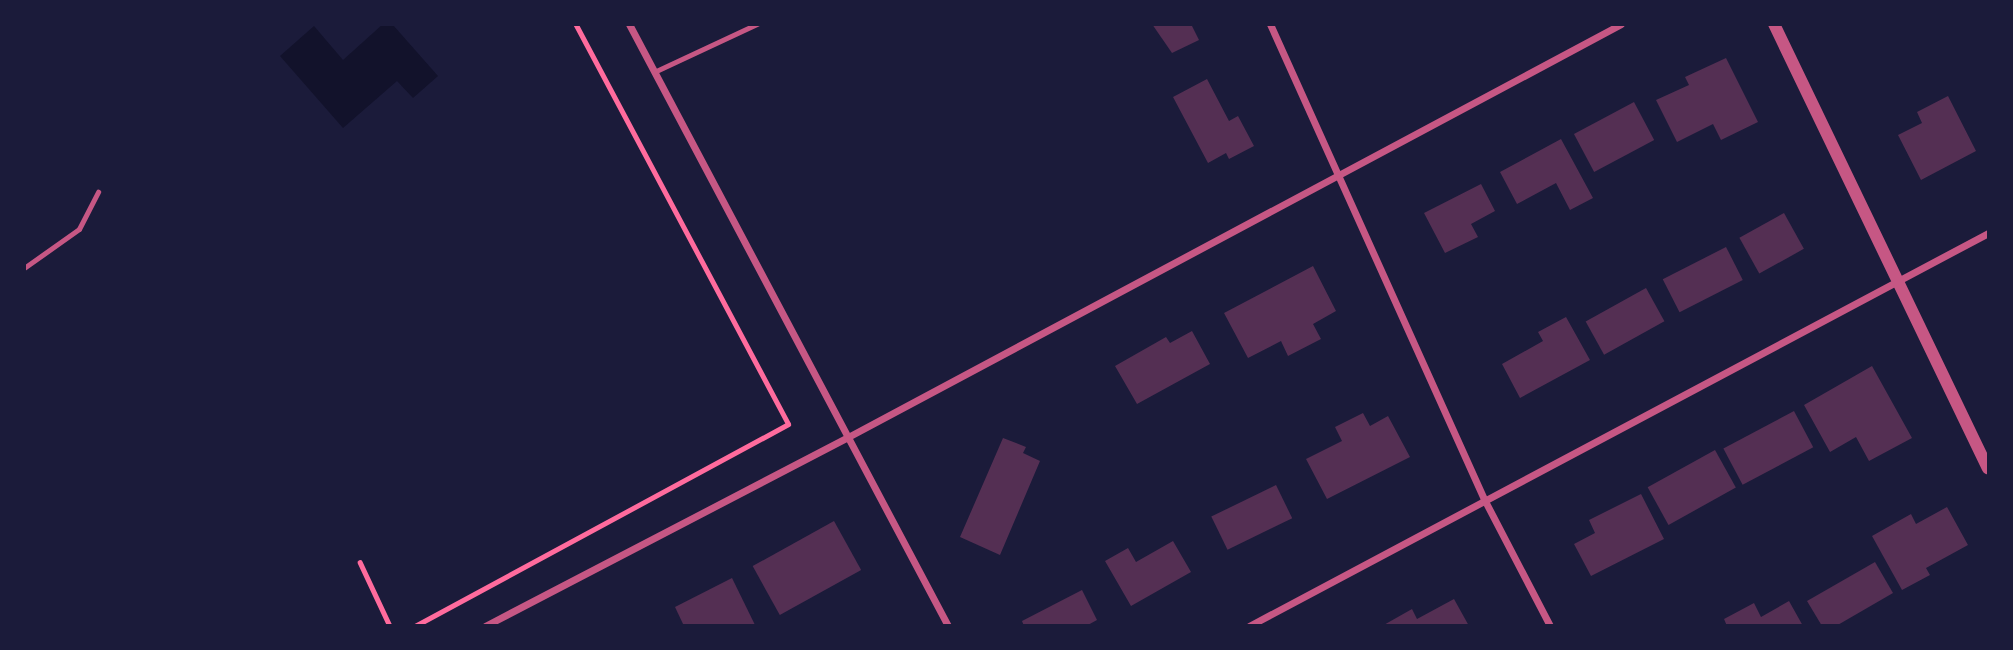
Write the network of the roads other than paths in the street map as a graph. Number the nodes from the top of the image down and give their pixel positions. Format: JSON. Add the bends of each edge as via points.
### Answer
{"nodes":[{"id":1,"x":629,"y":24,"type":"edge"},
{"id":2,"x":757,"y":24,"type":"edge"},
{"id":3,"x":1270,"y":24,"type":"edge"},
{"id":4,"x":1621,"y":24,"type":"edge"},
{"id":5,"x":1774,"y":24,"type":"edge"},
{"id":6,"x":654,"y":72,"type":"junction"},
{"id":7,"x":1336,"y":176,"type":"junction"},
{"id":8,"x":98,"y":192,"type":"dead end"},
{"id":9,"x":1989,"y":233,"type":"edge"},
{"id":10,"x":24,"y":268,"type":"edge"},
{"id":11,"x":1896,"y":282,"type":"junction"},
{"id":12,"x":848,"y":437,"type":"junction"},
{"id":13,"x":1989,"y":468,"type":"edge"},
{"id":14,"x":1484,"y":499,"type":"junction"},
{"id":15,"x":485,"y":625,"type":"edge"},
{"id":16,"x":948,"y":625,"type":"edge"},
{"id":17,"x":1249,"y":625,"type":"edge"},
{"id":18,"x":1550,"y":625,"type":"edge"}],
"edges":[{"from":1,"to":6,"type":"street"},
{"from":2,"to":6,"type":"lane"},
{"from":3,"to":7,"type":"street"},
{"from":4,"to":7,"type":"street"},
{"from":5,"to":11,"type":"street"},
{"from":6,"to":12,"type":"street"},
{"from":7,"to":12,"type":"street"},
{"from":7,"to":14,"type":"street"},
{"from":8,"to":10,"type":"lane","via":[[79,229]]},
{"from":9,"to":11,"type":"street"},
{"from":11,"to":13,"type":"street"},
{"from":11,"to":14,"type":"street"},
{"from":12,"to":15,"type":"street"},
{"from":12,"to":16,"type":"street"},
{"from":14,"to":17,"type":"street"},
{"from":14,"to":18,"type":"street"}]}
